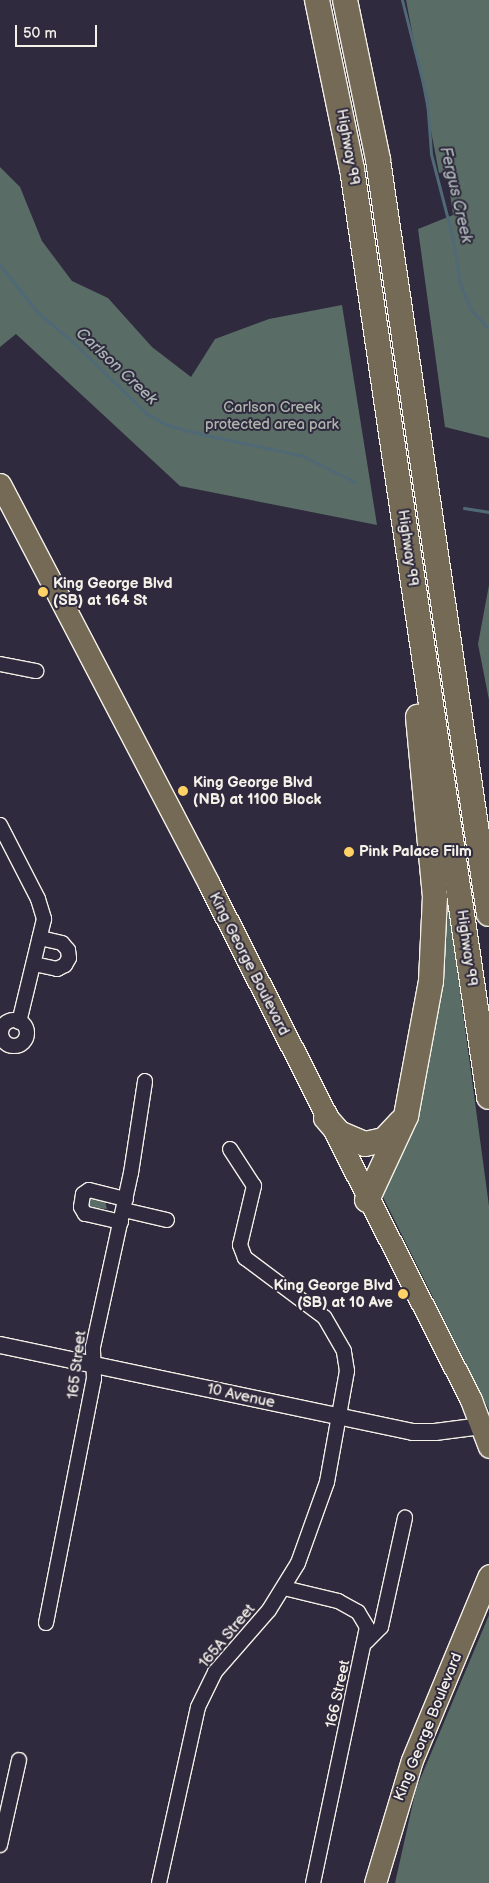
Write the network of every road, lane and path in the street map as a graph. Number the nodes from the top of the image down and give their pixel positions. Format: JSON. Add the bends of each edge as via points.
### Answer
{"nodes":[{"id":1,"x":317,"y":0,"type":"edge"},
{"id":2,"x":345,"y":0,"type":"edge"},
{"id":3,"x":358,"y":0,"type":"edge"},
{"id":4,"x":388,"y":228,"type":"junction"},
{"id":5,"x":397,"y":471,"type":"junction"},
{"id":6,"x":0,"y":484,"type":"edge"},
{"id":7,"x":0,"y":664,"type":"edge"},
{"id":8,"x":36,"y":671,"type":"dead end"},
{"id":9,"x":1,"y":826,"type":"edge"},
{"id":10,"x":489,"y":914,"type":"edge"},
{"id":11,"x":40,"y":938,"type":"junction"},
{"id":12,"x":34,"y":964,"type":"junction"},
{"id":13,"x":19,"y":1022,"type":"dead end"},
{"id":14,"x":145,"y":1081,"type":"dead end"},
{"id":15,"x":411,"y":1097,"type":"junction"},
{"id":16,"x":489,"y":1097,"type":"edge"},
{"id":17,"x":326,"y":1118,"type":"junction"},
{"id":18,"x":230,"y":1149,"type":"dead end"},
{"id":19,"x":367,"y":1200,"type":"junction"},
{"id":20,"x":124,"y":1210,"type":"junction"},
{"id":21,"x":167,"y":1220,"type":"dead end"},
{"id":22,"x":0,"y":1345,"type":"edge"},
{"id":23,"x":93,"y":1365,"type":"junction"},
{"id":24,"x":341,"y":1416,"type":"junction"},
{"id":25,"x":482,"y":1426,"type":"junction"},
{"id":26,"x":489,"y":1447,"type":"edge"},
{"id":27,"x":405,"y":1518,"type":"dead end"},
{"id":28,"x":489,"y":1575,"type":"edge"},
{"id":29,"x":284,"y":1588,"type":"junction"},
{"id":30,"x":46,"y":1623,"type":"dead end"},
{"id":31,"x":366,"y":1642,"type":"junction"},
{"id":32,"x":19,"y":1760,"type":"dead end"},
{"id":33,"x":0,"y":1845,"type":"edge"},
{"id":34,"x":159,"y":1883,"type":"edge"},
{"id":35,"x":313,"y":1883,"type":"edge"},
{"id":36,"x":375,"y":1883,"type":"edge"}],
"edges":[{"from":1,"to":5,"type":"highway","name":"Highway 99","via":[[347,141]]},
{"from":2,"to":4,"type":"highway","name":"Highway 99","via":[[367,98]]},
{"from":3,"to":4,"type":"highway","via":[[373,87]]},
{"from":4,"to":10,"type":"highway","name":"Highway 99"},
{"from":5,"to":15,"type":"highway","via":[[435,897],[431,981]]},
{"from":5,"to":16,"type":"highway","name":"Highway 99"},
{"from":6,"to":17,"type":"main road","name":"King George Boulevard"},
{"from":7,"to":8,"type":"street"},
{"from":9,"to":11,"type":"street","via":[[38,899],[44,919]]},
{"from":11,"to":12,"type":"street"},
{"from":11,"to":12,"type":"street","via":[[62,943],[69,958],[57,969]]},
{"from":12,"to":13,"type":"street"},
{"from":14,"to":20,"type":"street","name":"165 Street"},
{"from":15,"to":17,"type":"highway","via":[[397,1129],[374,1143],[347,1138]]},
{"from":15,"to":19,"type":"highway","via":[[400,1132]]},
{"from":17,"to":19,"type":"main road","name":"King George Boulevard"},
{"from":18,"to":24,"type":"street","name":"165A Street","via":[[254,1186],[240,1245],[245,1258],[324,1317],[344,1351],[347,1371]]},
{"from":19,"to":25,"type":"main road","name":"King George Boulevard"},
{"from":20,"to":21,"type":"street"},
{"from":20,"to":23,"type":"street","name":"165 Street","via":[[93,1348]]},
{"from":22,"to":23,"type":"street","name":"10 Avenue"},
{"from":23,"to":24,"type":"street","name":"10 Avenue"},
{"from":23,"to":30,"type":"street","name":"165 Street","via":[[94,1379]]},
{"from":24,"to":25,"type":"street","name":"10 Avenue","via":[[414,1432]]},
{"from":24,"to":29,"type":"street","name":"165A Street","via":[[320,1503],[298,1563]]},
{"from":25,"to":26,"type":"main road","name":"King George Boulevard"},
{"from":27,"to":31,"type":"street","name":"166 Street","via":[[381,1627]]},
{"from":28,"to":36,"type":"main road","name":"King George Boulevard","via":[[412,1760]]},
{"from":29,"to":31,"type":"street","via":[[338,1601],[358,1612],[367,1627]]},
{"from":29,"to":34,"type":"street","name":"165A Street","via":[[215,1672],[198,1707]]},
{"from":31,"to":35,"type":"street","name":"166 Street"},
{"from":32,"to":33,"type":"street"}]}
